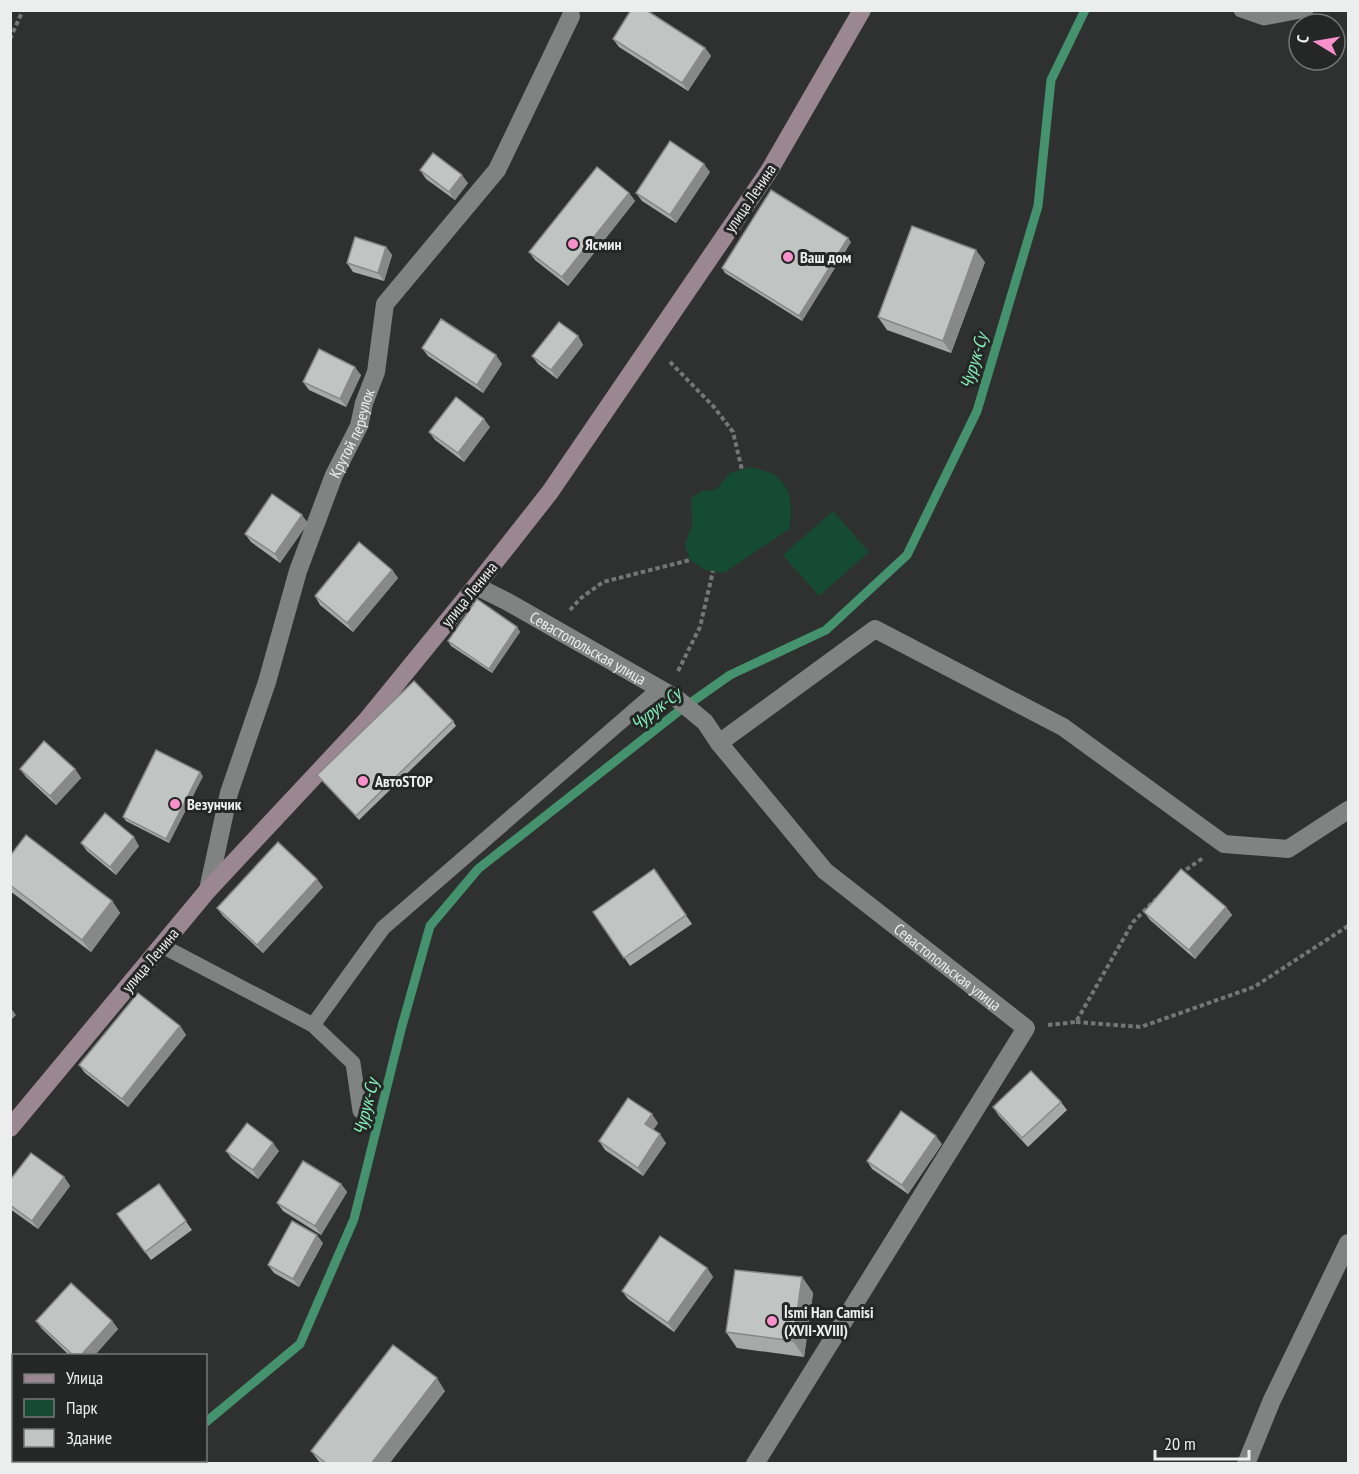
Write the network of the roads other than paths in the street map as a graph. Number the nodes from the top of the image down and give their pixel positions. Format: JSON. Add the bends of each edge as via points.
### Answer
{"nodes":[{"id":1,"x":862,"y":10,"type":"edge"},
{"id":2,"x":1241,"y":10,"type":"edge"},
{"id":3,"x":1305,"y":10,"type":"edge"},
{"id":4,"x":571,"y":16,"type":"dead end"},
{"id":5,"x":476,"y":586,"type":"junction"},
{"id":6,"x":660,"y":688,"type":"junction"},
{"id":7,"x":719,"y":743,"type":"junction"},
{"id":8,"x":1348,"y":810,"type":"edge"},
{"id":9,"x":208,"y":890,"type":"junction"},
{"id":10,"x":165,"y":942,"type":"junction"},
{"id":11,"x":313,"y":1025,"type":"junction"},
{"id":12,"x":360,"y":1111,"type":"dead end"},
{"id":13,"x":10,"y":1128,"type":"edge"},
{"id":14,"x":1348,"y":1243,"type":"edge"},
{"id":15,"x":755,"y":1464,"type":"edge"},
{"id":16,"x":1246,"y":1464,"type":"edge"}],
"edges":[{"from":1,"to":5,"type":"main road","name":"улица Ленина","via":[[769,171],[550,492]]},
{"from":2,"to":3,"type":"lane","via":[[1264,18]]},
{"from":4,"to":9,"type":"street","name":"Крутой переулок","via":[[497,170],[385,304],[376,372],[359,426],[334,475],[298,571],[267,682],[229,793]]},
{"from":5,"to":6,"type":"street","name":"Севастопольская улица"},
{"from":5,"to":9,"type":"main road","name":"улица Ленина","via":[[366,721]]},
{"from":6,"to":7,"type":"street","name":"Севастопольская улица","via":[[705,722]]},
{"from":6,"to":11,"type":"lane","via":[[383,928]]},
{"from":7,"to":8,"type":"street","via":[[875,629],[1063,727],[1224,844],[1288,849]]},
{"from":7,"to":15,"type":"street","name":"Севастопольская улица","via":[[825,871],[1026,1028]]},
{"from":9,"to":10,"type":"main road","name":"улица Ленина"},
{"from":10,"to":11,"type":"lane","via":[[168,949]]},
{"from":10,"to":13,"type":"main road","name":"улица Ленина"},
{"from":11,"to":12,"type":"lane","via":[[354,1064]]},
{"from":14,"to":16,"type":"street","via":[[1272,1400]]}]}
